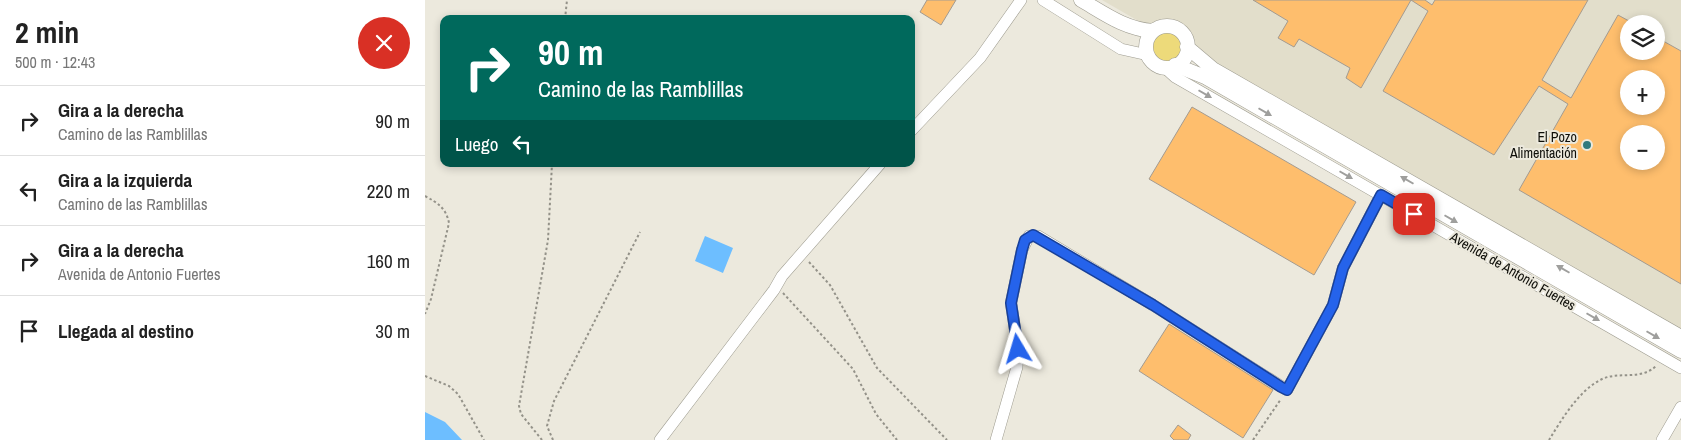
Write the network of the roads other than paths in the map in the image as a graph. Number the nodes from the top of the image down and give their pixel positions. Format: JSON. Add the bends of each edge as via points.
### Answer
{"nodes":[{"id":1,"x":1021,"y":0,"type":"edge"},
{"id":2,"x":1043,"y":0,"type":"edge"},
{"id":3,"x":1081,"y":0,"type":"edge"},
{"id":4,"x":1123,"y":25,"type":"junction"},
{"id":5,"x":1153,"y":30,"type":"junction"},
{"id":6,"x":1187,"y":46,"type":"junction"},
{"id":7,"x":1147,"y":52,"type":"junction"},
{"id":8,"x":1170,"y":66,"type":"junction"},
{"id":9,"x":915,"y":127,"type":"edge"},
{"id":10,"x":877,"y":167,"type":"edge"},
{"id":11,"x":1381,"y":195,"type":"junction"},
{"id":12,"x":1681,"y":337,"type":"edge"},
{"id":13,"x":1681,"y":351,"type":"edge"},
{"id":14,"x":1681,"y":368,"type":"edge"},
{"id":15,"x":1681,"y":408,"type":"edge"},
{"id":16,"x":660,"y":440,"type":"edge"},
{"id":17,"x":996,"y":440,"type":"edge"},
{"id":18,"x":1662,"y":440,"type":"edge"}],
"edges":[{"from":1,"to":9,"type":"street","via":[[980,58]]},
{"from":2,"to":7,"type":"street","via":[[1121,49]]},
{"from":3,"to":4,"type":"main road"},
{"from":4,"to":5,"type":"main road"},
{"from":4,"to":7,"type":"main road"},
{"from":5,"to":6,"type":"main road","via":[[1165,26],[1178,29]]},
{"from":5,"to":7,"type":"main road"},
{"from":6,"to":8,"type":"main road","via":[[1184,58]]},
{"from":12,"to":6,"type":"main road","name":"Avenida de Antonio Fuertes","one_way":true,"via":[[1213,69]]},
{"from":7,"to":8,"type":"main road","via":[[1152,61]]},
{"from":8,"to":11,"type":"street","name":"Avenida de Antonio Fuertes","one_way":true,"via":[[1175,77]]},
{"from":8,"to":13,"type":"main road","name":"Avenida de Antonio Fuertes","one_way":true,"via":[[1205,77]]},
{"from":10,"to":16,"type":"street","via":[[782,276]]},
{"from":11,"to":14,"type":"street","name":"Avenida de Antonio Fuertes","one_way":true},
{"from":11,"to":17,"type":"street","via":[[1343,268],[1333,305],[1287,390],[1038,236],[1029,236],[1022,250],[1011,303],[1018,349],[1017,367]]},
{"from":15,"to":18,"type":"street"}]}
